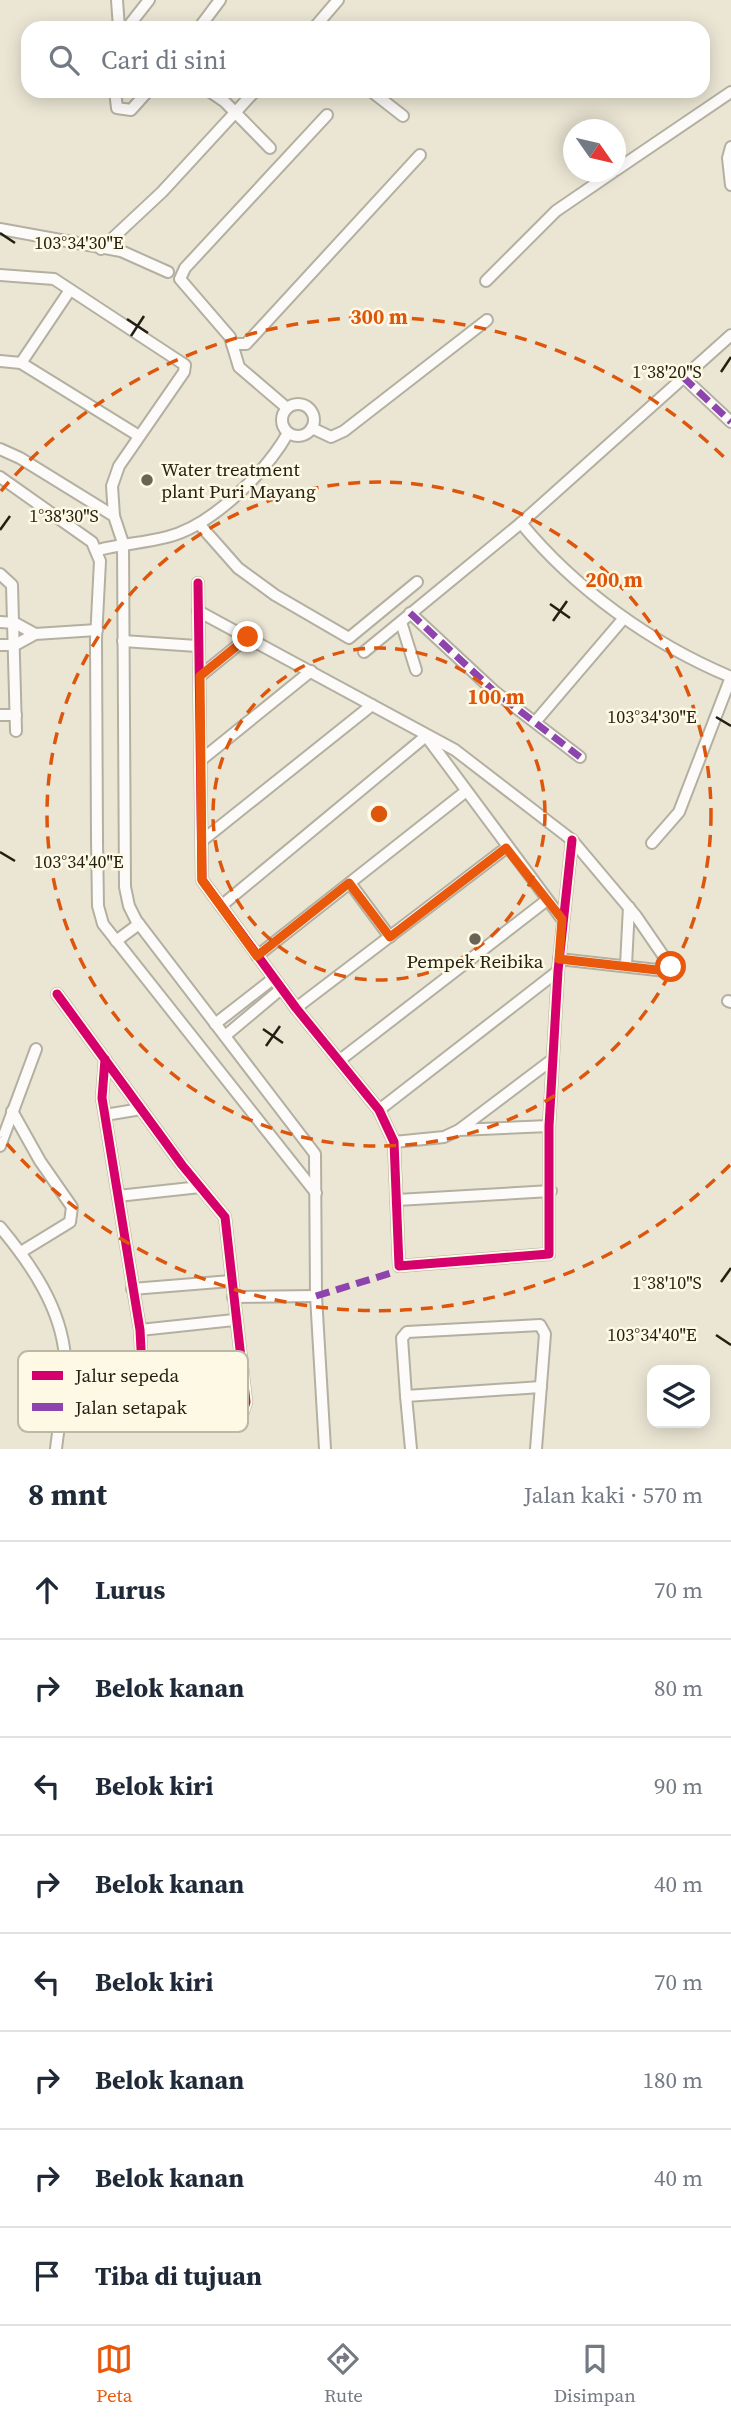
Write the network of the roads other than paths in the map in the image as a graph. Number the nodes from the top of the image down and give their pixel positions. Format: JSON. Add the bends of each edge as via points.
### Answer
{"nodes":[{"id":1,"x":117,"y":0,"type":"edge"},
{"id":2,"x":149,"y":0,"type":"edge"},
{"id":3,"x":220,"y":0,"type":"edge"},
{"id":4,"x":338,"y":0,"type":"edge"},
{"id":5,"x":118,"y":21,"type":"edge"},
{"id":6,"x":132,"y":21,"type":"edge"},
{"id":7,"x":204,"y":21,"type":"edge"},
{"id":8,"x":320,"y":21,"type":"edge"},
{"id":9,"x":731,"y":92,"type":"edge"},
{"id":10,"x":114,"y":98,"type":"edge"},
{"id":11,"x":142,"y":98,"type":"edge"},
{"id":12,"x":217,"y":98,"type":"edge"},
{"id":13,"x":248,"y":98,"type":"edge"},
{"id":14,"x":380,"y":98,"type":"edge"},
{"id":15,"x":234,"y":113,"type":"junction"},
{"id":16,"x":327,"y":115,"type":"dead end"},
{"id":17,"x":403,"y":116,"type":"dead end"},
{"id":18,"x":731,"y":147,"type":"edge"},
{"id":19,"x":270,"y":148,"type":"dead end"},
{"id":20,"x":420,"y":155,"type":"dead end"},
{"id":21,"x":626,"y":163,"type":"edge"},
{"id":22,"x":598,"y":182,"type":"edge"},
{"id":23,"x":731,"y":185,"type":"edge"},
{"id":24,"x":0,"y":229,"type":"edge"},
{"id":25,"x":101,"y":249,"type":"junction"},
{"id":26,"x":167,"y":272,"type":"dead end"},
{"id":27,"x":0,"y":275,"type":"edge"},
{"id":28,"x":485,"y":281,"type":"dead end"},
{"id":29,"x":70,"y":290,"type":"junction"},
{"id":30,"x":487,"y":320,"type":"dead end"},
{"id":31,"x":731,"y":335,"type":"edge"},
{"id":32,"x":232,"y":344,"type":"junction"},
{"id":33,"x":0,"y":362,"type":"edge"},
{"id":34,"x":21,"y":363,"type":"junction"},
{"id":35,"x":683,"y":377,"type":"junction"},
{"id":36,"x":287,"y":408,"type":"junction"},
{"id":37,"x":731,"y":422,"type":"edge"},
{"id":38,"x":312,"y":428,"type":"junction"},
{"id":39,"x":288,"y":433,"type":"junction"},
{"id":40,"x":139,"y":436,"type":"junction"},
{"id":41,"x":0,"y":449,"type":"edge"},
{"id":42,"x":0,"y":477,"type":"edge"},
{"id":43,"x":114,"y":516,"type":"junction"},
{"id":44,"x":521,"y":523,"type":"junction"},
{"id":45,"x":200,"y":525,"type":"junction"},
{"id":46,"x":123,"y":543,"type":"junction"},
{"id":47,"x":98,"y":550,"type":"junction"},
{"id":48,"x":0,"y":574,"type":"edge"},
{"id":49,"x":417,"y":582,"type":"dead end"},
{"id":50,"x":198,"y":583,"type":"dead end"},
{"id":51,"x":198,"y":611,"type":"junction"},
{"id":52,"x":410,"y":613,"type":"junction"},
{"id":53,"x":624,"y":618,"type":"junction"},
{"id":54,"x":0,"y":622,"type":"edge"},
{"id":55,"x":401,"y":622,"type":"junction"},
{"id":56,"x":15,"y":623,"type":"junction"},
{"id":57,"x":97,"y":630,"type":"junction"},
{"id":58,"x":35,"y":634,"type":"junction"},
{"id":59,"x":248,"y":637,"type":"junction"},
{"id":60,"x":123,"y":640,"type":"junction"},
{"id":61,"x":0,"y":645,"type":"edge"},
{"id":62,"x":15,"y":645,"type":"junction"},
{"id":63,"x":197,"y":646,"type":"junction"},
{"id":64,"x":364,"y":652,"type":"dead end"},
{"id":65,"x":416,"y":670,"type":"dead end"},
{"id":66,"x":311,"y":671,"type":"junction"},
{"id":67,"x":200,"y":676,"type":"junction"},
{"id":68,"x":731,"y":677,"type":"edge"},
{"id":69,"x":372,"y":705,"type":"junction"},
{"id":70,"x":0,"y":715,"type":"edge"},
{"id":71,"x":16,"y":715,"type":"junction"},
{"id":72,"x":536,"y":721,"type":"junction"},
{"id":73,"x":16,"y":731,"type":"dead end"},
{"id":74,"x":426,"y":736,"type":"junction"},
{"id":75,"x":580,"y":757,"type":"dead end"},
{"id":76,"x":201,"y":760,"type":"junction"},
{"id":77,"x":465,"y":792,"type":"junction"},
{"id":78,"x":204,"y":839,"type":"junction"},
{"id":79,"x":572,"y":841,"type":"junction"},
{"id":80,"x":652,"y":844,"type":"dead end"},
{"id":81,"x":506,"y":848,"type":"junction"},
{"id":82,"x":349,"y":883,"type":"junction"},
{"id":83,"x":547,"y":900,"type":"junction"},
{"id":84,"x":220,"y":906,"type":"junction"},
{"id":85,"x":629,"y":907,"type":"junction"},
{"id":86,"x":562,"y":919,"type":"junction"},
{"id":87,"x":139,"y":924,"type":"junction"},
{"id":88,"x":390,"y":937,"type":"junction"},
{"id":89,"x":116,"y":941,"type":"junction"},
{"id":90,"x":257,"y":956,"type":"junction"},
{"id":91,"x":559,"y":965,"type":"junction"},
{"id":92,"x":626,"y":965,"type":"junction"},
{"id":93,"x":274,"y":978,"type":"junction"},
{"id":94,"x":281,"y":989,"type":"junction"},
{"id":95,"x":57,"y":994,"type":"dead end"},
{"id":96,"x":296,"y":1008,"type":"junction"},
{"id":97,"x":215,"y":1024,"type":"junction"},
{"id":98,"x":225,"y":1036,"type":"junction"},
{"id":99,"x":36,"y":1049,"type":"dead end"},
{"id":100,"x":104,"y":1059,"type":"junction"},
{"id":101,"x":553,"y":1059,"type":"junction"},
{"id":102,"x":340,"y":1060,"type":"junction"},
{"id":103,"x":141,"y":1109,"type":"junction"},
{"id":104,"x":379,"y":1110,"type":"junction"},
{"id":105,"x":12,"y":1111,"type":"junction"},
{"id":106,"x":105,"y":1115,"type":"junction"},
{"id":107,"x":549,"y":1126,"type":"junction"},
{"id":108,"x":459,"y":1130,"type":"junction"},
{"id":109,"x":394,"y":1142,"type":"junction"},
{"id":110,"x":0,"y":1146,"type":"edge"},
{"id":111,"x":200,"y":1187,"type":"junction"},
{"id":112,"x":551,"y":1191,"type":"junction"},
{"id":113,"x":316,"y":1193,"type":"junction"},
{"id":114,"x":118,"y":1196,"type":"junction"},
{"id":115,"x":397,"y":1200,"type":"junction"},
{"id":116,"x":0,"y":1227,"type":"edge"},
{"id":117,"x":21,"y":1252,"type":"junction"},
{"id":118,"x":231,"y":1280,"type":"junction"},
{"id":119,"x":132,"y":1289,"type":"junction"},
{"id":120,"x":316,"y":1296,"type":"junction"},
{"id":121,"x":233,"y":1297,"type":"junction"},
{"id":122,"x":234,"y":1320,"type":"junction"},
{"id":123,"x":140,"y":1330,"type":"junction"},
{"id":124,"x":64,"y":1351,"type":"edge"},
{"id":125,"x":141,"y":1351,"type":"edge"},
{"id":126,"x":239,"y":1351,"type":"edge"},
{"id":127,"x":541,"y":1387,"type":"junction"},
{"id":128,"x":407,"y":1396,"type":"junction"},
{"id":129,"x":325,"y":1449,"type":"edge"},
{"id":130,"x":411,"y":1449,"type":"edge"},
{"id":131,"x":536,"y":1449,"type":"edge"}],
"edges":[{"from":1,"to":5,"type":"street"},
{"from":2,"to":6,"type":"street"},
{"from":3,"to":7,"type":"street"},
{"from":4,"to":8,"type":"street"},
{"from":9,"to":21,"type":"street"},
{"from":10,"to":11,"type":"street","via":[[117,108],[123,110],[131,110]]},
{"from":12,"to":15,"type":"street"},
{"from":13,"to":15,"type":"street"},
{"from":14,"to":17,"type":"street"},
{"from":15,"to":19,"type":"street"},
{"from":15,"to":25,"type":"street","via":[[162,192]]},
{"from":16,"to":32,"type":"street","via":[[184,268],[180,279]]},
{"from":18,"to":23,"type":"street"},
{"from":20,"to":32,"type":"street","via":[[246,344]]},
{"from":22,"to":28,"type":"street","via":[[556,211]]},
{"from":24,"to":25,"type":"street"},
{"from":25,"to":26,"type":"street","via":[[121,251]]},
{"from":27,"to":29,"type":"street","via":[[44,276]]},
{"from":29,"to":34,"type":"street"},
{"from":29,"to":40,"type":"street","via":[[185,365]]},
{"from":30,"to":38,"type":"street","via":[[344,431],[331,437]]},
{"from":31,"to":35,"type":"street"},
{"from":32,"to":36,"type":"street","via":[[239,367]]},
{"from":33,"to":34,"type":"street"},
{"from":34,"to":40,"type":"street"},
{"from":35,"to":37,"type":"street"},
{"from":35,"to":44,"type":"street"},
{"from":36,"to":38,"type":"street","via":[[301,403],[308,407]]},
{"from":36,"to":39,"type":"street","via":[[281,418]]},
{"from":38,"to":39,"type":"street","via":[[299,437]]},
{"from":39,"to":45,"type":"street","via":[[274,458]]},
{"from":40,"to":43,"type":"street","via":[[113,480]]},
{"from":41,"to":43,"type":"street"},
{"from":42,"to":47,"type":"street"},
{"from":43,"to":46,"type":"street"},
{"from":44,"to":52,"type":"street"},
{"from":44,"to":53,"type":"street","via":[[555,562]]},
{"from":45,"to":46,"type":"street","via":[[167,537]]},
{"from":45,"to":49,"type":"street","via":[[238,568],[275,596],[349,638]]},
{"from":46,"to":47,"type":"street"},
{"from":46,"to":60,"type":"street"},
{"from":47,"to":57,"type":"street"},
{"from":48,"to":56,"type":"street","via":[[12,585]]},
{"from":50,"to":51,"type":"street"},
{"from":51,"to":59,"type":"street"},
{"from":51,"to":63,"type":"street"},
{"from":52,"to":55,"type":"street"},
{"from":52,"to":72,"type":"street","via":[[494,691]]},
{"from":53,"to":68,"type":"street"},
{"from":53,"to":72,"type":"street"},
{"from":54,"to":56,"type":"street"},
{"from":55,"to":64,"type":"street"},
{"from":55,"to":65,"type":"street"},
{"from":56,"to":58,"type":"street"},
{"from":56,"to":62,"type":"street"},
{"from":57,"to":58,"type":"street"},
{"from":57,"to":89,"type":"street","via":[[98,906],[103,924]]},
{"from":58,"to":62,"type":"street"},
{"from":59,"to":66,"type":"street"},
{"from":59,"to":67,"type":"street"},
{"from":60,"to":63,"type":"street"},
{"from":60,"to":87,"type":"street","via":[[125,887]]},
{"from":61,"to":62,"type":"street"},
{"from":62,"to":71,"type":"street"},
{"from":63,"to":67,"type":"street"},
{"from":66,"to":69,"type":"street"},
{"from":66,"to":76,"type":"street"},
{"from":67,"to":76,"type":"street"},
{"from":68,"to":80,"type":"street","via":[[679,812]]},
{"from":69,"to":74,"type":"street"},
{"from":69,"to":78,"type":"street"},
{"from":70,"to":71,"type":"street"},
{"from":71,"to":73,"type":"street"},
{"from":72,"to":75,"type":"street"},
{"from":74,"to":77,"type":"street"},
{"from":74,"to":79,"type":"street","via":[[456,751]]},
{"from":74,"to":84,"type":"street"},
{"from":76,"to":78,"type":"street"},
{"from":77,"to":81,"type":"street"},
{"from":77,"to":82,"type":"street"},
{"from":78,"to":84,"type":"street","via":[[202,880]]},
{"from":79,"to":85,"type":"street"},
{"from":79,"to":86,"type":"street"},
{"from":81,"to":83,"type":"street"},
{"from":81,"to":88,"type":"street"},
{"from":82,"to":88,"type":"street"},
{"from":82,"to":90,"type":"street"},
{"from":83,"to":86,"type":"street"},
{"from":83,"to":102,"type":"street"},
{"from":84,"to":90,"type":"street"},
{"from":85,"to":92,"type":"street"},
{"from":85,"to":92,"type":"street","via":[[671,967],[666,971]]},
{"from":86,"to":91,"type":"street"},
{"from":87,"to":89,"type":"street"},
{"from":87,"to":97,"type":"street"},
{"from":88,"to":96,"type":"street"},
{"from":89,"to":113,"type":"street"},
{"from":90,"to":93,"type":"street"},
{"from":91,"to":92,"type":"street"},
{"from":91,"to":101,"type":"street"},
{"from":91,"to":104,"type":"street"},
{"from":93,"to":94,"type":"street"},
{"from":93,"to":97,"type":"street"},
{"from":94,"to":96,"type":"street"},
{"from":94,"to":98,"type":"street"},
{"from":95,"to":100,"type":"street"},
{"from":96,"to":102,"type":"street"},
{"from":97,"to":98,"type":"street"},
{"from":98,"to":113,"type":"street","via":[[315,1154]]},
{"from":99,"to":105,"type":"street"},
{"from":100,"to":103,"type":"street"},
{"from":100,"to":106,"type":"street"},
{"from":101,"to":107,"type":"street"},
{"from":101,"to":108,"type":"street"},
{"from":102,"to":104,"type":"street"},
{"from":103,"to":106,"type":"street"},
{"from":103,"to":111,"type":"street"},
{"from":104,"to":109,"type":"street"},
{"from":105,"to":110,"type":"street"},
{"from":105,"to":117,"type":"street","via":[[73,1215],[70,1222]]},
{"from":106,"to":114,"type":"street"},
{"from":107,"to":108,"type":"street"},
{"from":107,"to":112,"type":"street"},
{"from":108,"to":109,"type":"street","via":[[444,1137]]},
{"from":109,"to":115,"type":"street"},
{"from":111,"to":114,"type":"street"},
{"from":111,"to":118,"type":"street","via":[[225,1217]]},
{"from":112,"to":115,"type":"street"},
{"from":112,"to":115,"type":"street","via":[[550,1250],[545,1256],[399,1266]]},
{"from":113,"to":120,"type":"street"},
{"from":114,"to":119,"type":"street"},
{"from":116,"to":117,"type":"street"},
{"from":117,"to":124,"type":"street","via":[[34,1269],[55,1316]]},
{"from":118,"to":119,"type":"street"},
{"from":118,"to":121,"type":"street"},
{"from":119,"to":123,"type":"street"},
{"from":120,"to":121,"type":"street"},
{"from":120,"to":129,"type":"street"},
{"from":121,"to":122,"type":"street"},
{"from":122,"to":123,"type":"street"},
{"from":122,"to":126,"type":"street"},
{"from":123,"to":125,"type":"street"},
{"from":127,"to":128,"type":"street"},
{"from":127,"to":128,"type":"street","via":[[544,1329],[524,1324],[494,1326],[404,1334]]},
{"from":127,"to":131,"type":"street"},
{"from":128,"to":130,"type":"street"}]}
